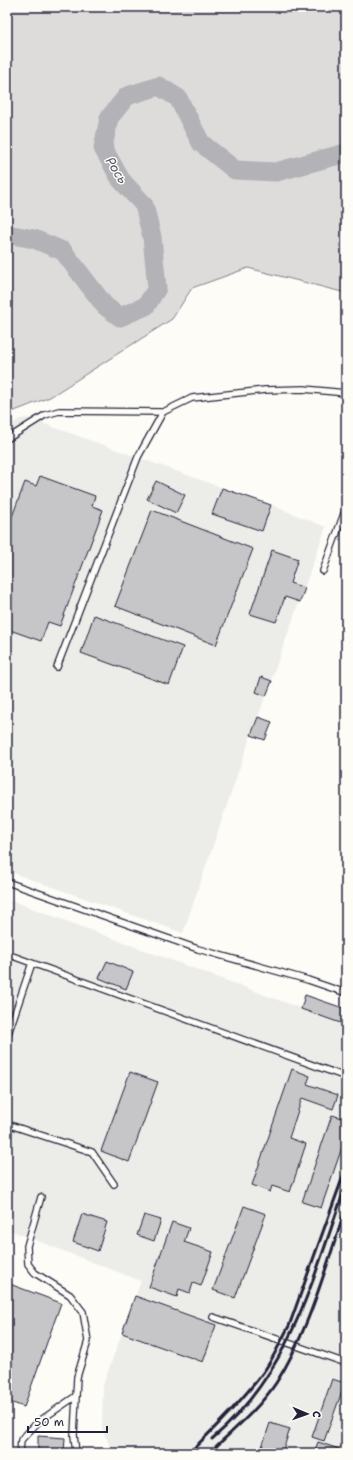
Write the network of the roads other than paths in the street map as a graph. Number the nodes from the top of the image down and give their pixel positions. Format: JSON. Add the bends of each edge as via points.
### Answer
{"nodes":[{"id":1,"x":346,"y":393,"type":"edge"},
{"id":2,"x":163,"y":412,"type":"junction"},
{"id":3,"x":7,"y":439,"type":"edge"},
{"id":4,"x":346,"y":508,"type":"edge"},
{"id":5,"x":323,"y":571,"type":"dead end"},
{"id":6,"x":57,"y":667,"type":"dead end"},
{"id":7,"x":7,"y":882,"type":"edge"},
{"id":8,"x":7,"y":954,"type":"edge"},
{"id":9,"x":32,"y":963,"type":"junction"},
{"id":10,"x":346,"y":993,"type":"edge"},
{"id":11,"x":7,"y":1037,"type":"edge"},
{"id":12,"x":346,"y":1077,"type":"edge"},
{"id":13,"x":7,"y":1124,"type":"edge"},
{"id":14,"x":114,"y":1184,"type":"dead end"},
{"id":15,"x":41,"y":1198,"type":"dead end"},
{"id":16,"x":213,"y":1317,"type":"dead end"},
{"id":17,"x":346,"y":1363,"type":"edge"},
{"id":18,"x":76,"y":1396,"type":"junction"},
{"id":19,"x":20,"y":1453,"type":"edge"},
{"id":20,"x":76,"y":1453,"type":"edge"}],
"edges":[{"from":1,"to":2,"type":"lane","via":[[304,389],[265,390],[192,398]]},
{"from":2,"to":3,"type":"lane","via":[[59,411],[45,415]]},
{"from":2,"to":6,"type":"lane","via":[[138,457]]},
{"from":4,"to":5,"type":"lane"},
{"from":7,"to":10,"type":"lane","via":[[198,949]]},
{"from":8,"to":9,"type":"lane"},
{"from":9,"to":11,"type":"lane"},
{"from":9,"to":12,"type":"lane"},
{"from":13,"to":14,"type":"lane","via":[[92,1152]]},
{"from":15,"to":18,"type":"lane","via":[[26,1246],[28,1264],[35,1273],[70,1295],[83,1312],[88,1341],[77,1377]]},
{"from":16,"to":17,"type":"lane"},
{"from":18,"to":19,"type":"lane","via":[[38,1422],[21,1440]]},
{"from":18,"to":20,"type":"lane"}]}
